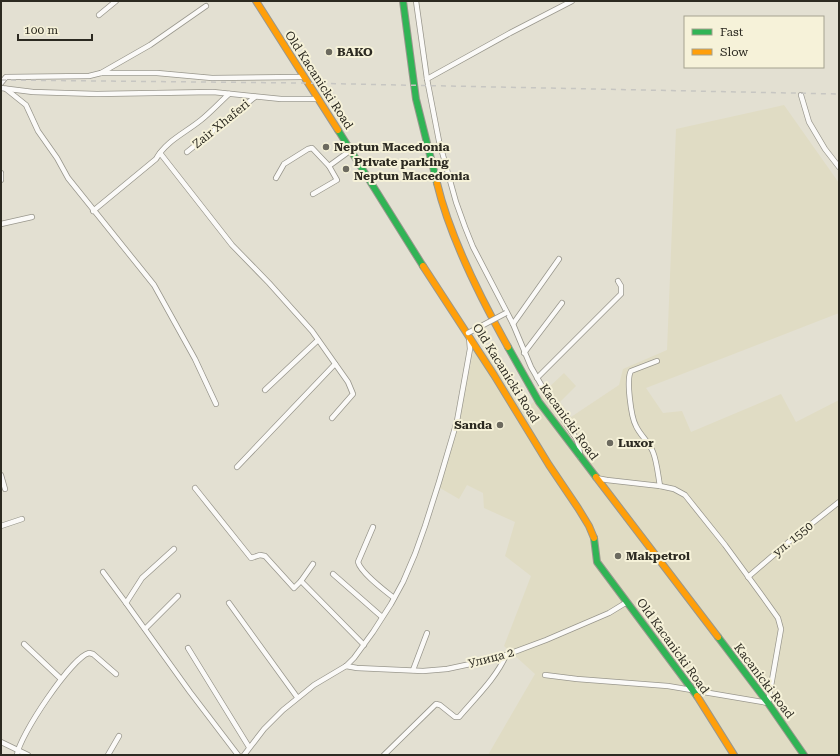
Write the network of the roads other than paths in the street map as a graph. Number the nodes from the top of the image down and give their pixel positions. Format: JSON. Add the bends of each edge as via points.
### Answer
{"nodes":[{"id":1,"x":116,"y":1,"type":"edge"},
{"id":2,"x":256,"y":1,"type":"edge"},
{"id":3,"x":403,"y":1,"type":"edge"},
{"id":4,"x":407,"y":1,"type":"edge"},
{"id":5,"x":416,"y":1,"type":"edge"},
{"id":6,"x":572,"y":1,"type":"edge"},
{"id":7,"x":206,"y":6,"type":"dead end"},
{"id":8,"x":99,"y":15,"type":"dead end"},
{"id":9,"x":410,"y":55,"type":"junction"},
{"id":10,"x":100,"y":73,"type":"junction"},
{"id":11,"x":303,"y":77,"type":"junction"},
{"id":12,"x":427,"y":79,"type":"junction"},
{"id":13,"x":1,"y":83,"type":"edge"},
{"id":14,"x":3,"y":89,"type":"edge"},
{"id":15,"x":229,"y":94,"type":"junction"},
{"id":16,"x":801,"y":95,"type":"dead end"},
{"id":17,"x":255,"y":97,"type":"junction"},
{"id":18,"x":318,"y":99,"type":"junction"},
{"id":19,"x":351,"y":150,"type":"junction"},
{"id":20,"x":187,"y":152,"type":"dead end"},
{"id":21,"x":160,"y":153,"type":"junction"},
{"id":22,"x":329,"y":166,"type":"junction"},
{"id":23,"x":839,"y":167,"type":"edge"},
{"id":24,"x":1,"y":173,"type":"edge"},
{"id":25,"x":276,"y":178,"type":"dead end"},
{"id":26,"x":1,"y":180,"type":"edge"},
{"id":27,"x":313,"y":194,"type":"dead end"},
{"id":28,"x":94,"y":211,"type":"junction"},
{"id":29,"x":32,"y":217,"type":"dead end"},
{"id":30,"x":1,"y":224,"type":"edge"},
{"id":31,"x":559,"y":259,"type":"dead end"},
{"id":32,"x":618,"y":281,"type":"dead end"},
{"id":33,"x":562,"y":303,"type":"dead end"},
{"id":34,"x":506,"y":313,"type":"junction"},
{"id":35,"x":513,"y":324,"type":"junction"},
{"id":36,"x":468,"y":333,"type":"junction"},
{"id":37,"x":318,"y":340,"type":"junction"},
{"id":38,"x":524,"y":353,"type":"junction"},
{"id":39,"x":657,"y":361,"type":"dead end"},
{"id":40,"x":335,"y":364,"type":"junction"},
{"id":41,"x":537,"y":378,"type":"junction"},
{"id":42,"x":266,"y":390,"type":"dead end"},
{"id":43,"x":216,"y":404,"type":"dead end"},
{"id":44,"x":332,"y":418,"type":"dead end"},
{"id":45,"x":580,"y":457,"type":"junction"},
{"id":46,"x":237,"y":467,"type":"dead end"},
{"id":47,"x":1,"y":475,"type":"edge"},
{"id":48,"x":596,"y":478,"type":"junction"},
{"id":49,"x":660,"y":486,"type":"junction"},
{"id":50,"x":196,"y":488,"type":"dead end"},
{"id":51,"x":5,"y":489,"type":"dead end"},
{"id":52,"x":839,"y":502,"type":"edge"},
{"id":53,"x":22,"y":519,"type":"dead end"},
{"id":54,"x":1,"y":526,"type":"edge"},
{"id":55,"x":373,"y":527,"type":"dead end"},
{"id":56,"x":174,"y":549,"type":"dead end"},
{"id":57,"x":313,"y":564,"type":"dead end"},
{"id":58,"x":103,"y":572,"type":"dead end"},
{"id":59,"x":333,"y":574,"type":"dead end"},
{"id":60,"x":748,"y":577,"type":"junction"},
{"id":61,"x":301,"y":581,"type":"junction"},
{"id":62,"x":178,"y":596,"type":"dead end"},
{"id":63,"x":394,"y":598,"type":"junction"},
{"id":64,"x":126,"y":602,"type":"junction"},
{"id":65,"x":627,"y":602,"type":"junction"},
{"id":66,"x":229,"y":603,"type":"dead end"},
{"id":67,"x":382,"y":617,"type":"junction"},
{"id":68,"x":145,"y":628,"type":"junction"},
{"id":69,"x":427,"y":633,"type":"dead end"},
{"id":70,"x":24,"y":644,"type":"dead end"},
{"id":71,"x":364,"y":645,"type":"junction"},
{"id":72,"x":188,"y":648,"type":"dead end"},
{"id":73,"x":506,"y":655,"type":"junction"},
{"id":74,"x":346,"y":666,"type":"junction"},
{"id":75,"x":413,"y":670,"type":"junction"},
{"id":76,"x":116,"y":674,"type":"dead end"},
{"id":77,"x":545,"y":675,"type":"dead end"},
{"id":78,"x":61,"y":679,"type":"junction"},
{"id":79,"x":692,"y":690,"type":"junction"},
{"id":80,"x":297,"y":697,"type":"junction"},
{"id":81,"x":768,"y":704,"type":"junction"},
{"id":82,"x":119,"y":736,"type":"dead end"},
{"id":83,"x":1,"y":742,"type":"edge"},
{"id":84,"x":249,"y":748,"type":"junction"},
{"id":85,"x":17,"y":753,"type":"edge"},
{"id":86,"x":28,"y":755,"type":"edge"},
{"id":87,"x":108,"y":755,"type":"edge"},
{"id":88,"x":238,"y":755,"type":"edge"},
{"id":89,"x":244,"y":755,"type":"edge"},
{"id":90,"x":384,"y":755,"type":"edge"},
{"id":91,"x":734,"y":755,"type":"edge"},
{"id":92,"x":804,"y":755,"type":"edge"}],
"edges":[{"from":1,"to":8,"type":"street"},
{"from":2,"to":11,"type":"street","name":"Old Kacanicki Road"},
{"from":3,"to":9,"type":"street"},
{"from":4,"to":9,"type":"street"},
{"from":5,"to":12,"type":"street"},
{"from":6,"to":12,"type":"street"},
{"from":7,"to":10,"type":"street","via":[[150,45]]},
{"from":9,"to":45,"type":"street","name":"Kacanicki Road","via":[[416,99],[428,150],[440,197],[456,243],[515,361],[539,402]]},
{"from":10,"to":11,"type":"street","via":[[158,73],[212,78]]},
{"from":10,"to":13,"type":"street","via":[[89,76],[6,77]]},
{"from":11,"to":18,"type":"street","name":"Old Kacanicki Road"},
{"from":12,"to":34,"type":"street","via":[[439,141],[456,202],[473,248]]},
{"from":14,"to":15,"type":"street","via":[[97,94]]},
{"from":14,"to":28,"type":"street","via":[[26,105],[38,131],[68,178]]},
{"from":15,"to":17,"type":"street"},
{"from":15,"to":21,"type":"street","via":[[202,119],[167,144]]},
{"from":16,"to":23,"type":"street","via":[[809,122]]},
{"from":17,"to":18,"type":"street"},
{"from":17,"to":20,"type":"street","name":"Zair Xhaferi"},
{"from":18,"to":19,"type":"street","name":"Old Kacanicki Road"},
{"from":19,"to":22,"type":"street"},
{"from":19,"to":36,"type":"street","name":"Old Kacanicki Road"},
{"from":21,"to":28,"type":"street"},
{"from":21,"to":37,"type":"street","via":[[232,245]]},
{"from":22,"to":25,"type":"street","via":[[312,148],[284,164]]},
{"from":22,"to":27,"type":"street","via":[[337,180]]},
{"from":24,"to":26,"type":"street"},
{"from":28,"to":43,"type":"street","via":[[154,285],[195,359]]},
{"from":29,"to":30,"type":"street"},
{"from":31,"to":35,"type":"street"},
{"from":32,"to":41,"type":"street","via":[[621,294]]},
{"from":33,"to":38,"type":"street"},
{"from":34,"to":35,"type":"street"},
{"from":34,"to":36,"type":"street","bridge":true},
{"from":35,"to":38,"type":"street"},
{"from":36,"to":63,"type":"street","via":[[470,349],[457,421],[425,526]]},
{"from":36,"to":65,"type":"street","name":"Old Kacanicki Road","via":[[589,526],[594,538],[597,562]]},
{"from":37,"to":40,"type":"street"},
{"from":37,"to":42,"type":"street"},
{"from":38,"to":41,"type":"street"},
{"from":39,"to":49,"type":"street","via":[[631,371],[628,377],[636,426],[653,453]]},
{"from":40,"to":44,"type":"street","via":[[353,394]]},
{"from":40,"to":46,"type":"street"},
{"from":41,"to":45,"type":"street","via":[[576,438]]},
{"from":45,"to":48,"type":"street","name":"Kacanicki Road"},
{"from":47,"to":51,"type":"street"},
{"from":48,"to":49,"type":"street"},
{"from":48,"to":81,"type":"street","name":"Kacanicki Road"},
{"from":49,"to":60,"type":"street","via":[[685,495]]},
{"from":50,"to":61,"type":"street","via":[[251,558],[265,556],[294,588]]},
{"from":52,"to":60,"type":"street","name":"ул. 1550"},
{"from":53,"to":54,"type":"street"},
{"from":55,"to":63,"type":"street","via":[[358,562],[359,566]]},
{"from":56,"to":64,"type":"street","via":[[142,578]]},
{"from":57,"to":61,"type":"street"},
{"from":58,"to":64,"type":"street"},
{"from":59,"to":67,"type":"street"},
{"from":60,"to":81,"type":"street","via":[[778,618],[781,629]]},
{"from":61,"to":71,"type":"street"},
{"from":62,"to":68,"type":"street"},
{"from":63,"to":67,"type":"street"},
{"from":64,"to":68,"type":"street"},
{"from":65,"to":73,"type":"street","name":"Улица 2","via":[[602,616]]},
{"from":65,"to":79,"type":"street","name":"Old Kacanicki Road"},
{"from":66,"to":80,"type":"street"},
{"from":67,"to":71,"type":"street"},
{"from":68,"to":88,"type":"street"},
{"from":69,"to":75,"type":"street"},
{"from":70,"to":78,"type":"street"},
{"from":71,"to":74,"type":"street"},
{"from":72,"to":84,"type":"street"},
{"from":73,"to":75,"type":"street","name":"Улица 2","via":[[446,669]]},
{"from":73,"to":90,"type":"street","via":[[491,679],[459,717],[455,717],[440,705],[434,705]]},
{"from":74,"to":75,"type":"street","name":"Улица 2"},
{"from":74,"to":80,"type":"street"},
{"from":76,"to":78,"type":"street","via":[[89,653]]},
{"from":77,"to":79,"type":"street"},
{"from":78,"to":85,"type":"street","via":[[24,735]]},
{"from":79,"to":81,"type":"street"},
{"from":79,"to":91,"type":"street","name":"Old Kacanicki Road"},
{"from":80,"to":84,"type":"street","via":[[264,729]]},
{"from":81,"to":92,"type":"street","name":"Kacanicki Road"},
{"from":82,"to":87,"type":"street"},
{"from":83,"to":85,"type":"street"},
{"from":84,"to":89,"type":"street"},
{"from":85,"to":86,"type":"street"}]}
